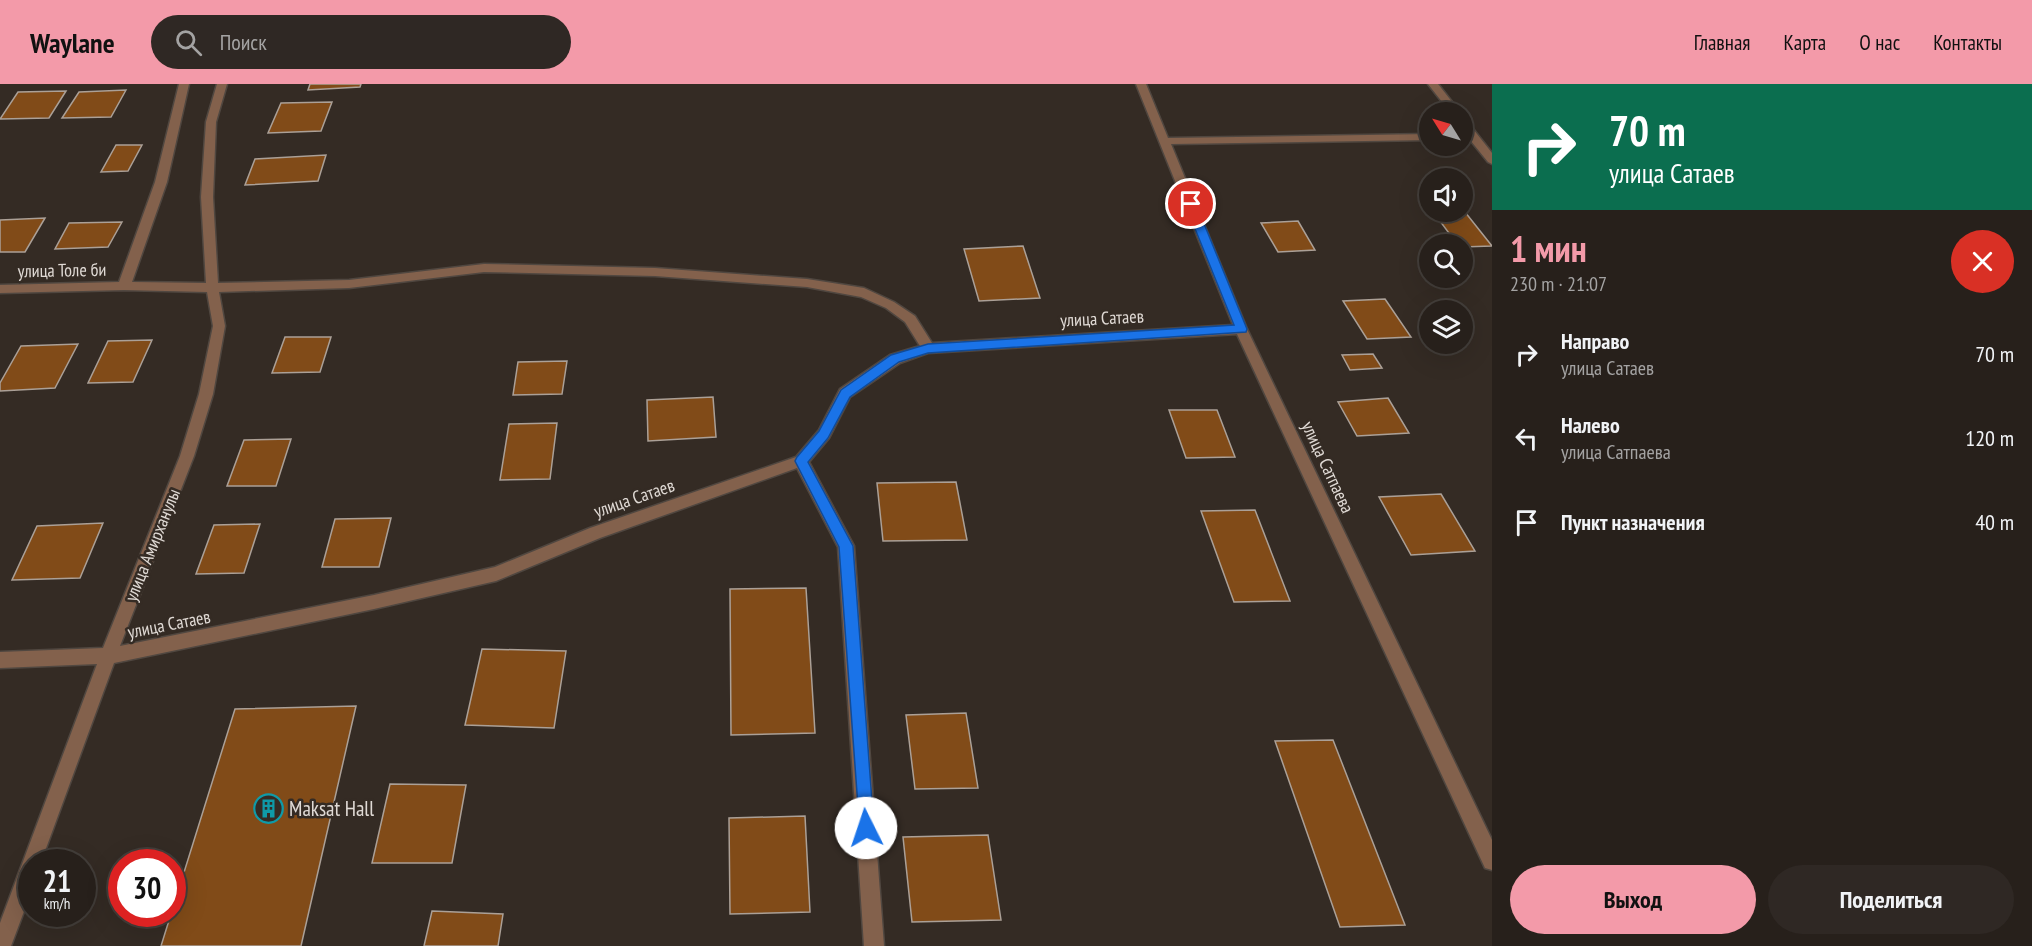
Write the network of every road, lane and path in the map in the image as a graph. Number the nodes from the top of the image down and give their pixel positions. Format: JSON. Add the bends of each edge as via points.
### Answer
{"nodes":[{"id":1,"x":184,"y":84,"type":"edge"},
{"id":2,"x":222,"y":84,"type":"edge"},
{"id":3,"x":1141,"y":84,"type":"edge"},
{"id":4,"x":1432,"y":84,"type":"edge"},
{"id":5,"x":1447,"y":102,"type":"edge"},
{"id":6,"x":1473,"y":137,"type":"edge"},
{"id":7,"x":1492,"y":137,"type":"edge"},
{"id":8,"x":1419,"y":138,"type":"edge"},
{"id":9,"x":1165,"y":141,"type":"junction"},
{"id":10,"x":1473,"y":142,"type":"edge"},
{"id":11,"x":1492,"y":160,"type":"edge"},
{"id":12,"x":124,"y":286,"type":"junction"},
{"id":13,"x":212,"y":288,"type":"junction"},
{"id":14,"x":0,"y":289,"type":"edge"},
{"id":15,"x":1241,"y":329,"type":"junction"},
{"id":16,"x":928,"y":348,"type":"junction"},
{"id":17,"x":801,"y":461,"type":"junction"},
{"id":18,"x":108,"y":656,"type":"junction"},
{"id":19,"x":0,"y":660,"type":"edge"},
{"id":20,"x":37,"y":849,"type":"edge"},
{"id":21,"x":1492,"y":861,"type":"edge"},
{"id":22,"x":18,"y":900,"type":"edge"},
{"id":23,"x":1,"y":946,"type":"edge"},
{"id":24,"x":874,"y":946,"type":"edge"}],
"edges":[{"from":1,"to":12,"type":"street","via":[[161,182]]},
{"from":2,"to":13,"type":"street","name":"улица Амирханулы","via":[[211,123],[208,186]]},
{"from":3,"to":9,"type":"street","name":"улица Сатпаева"},
{"from":4,"to":5,"type":"street"},
{"from":6,"to":7,"type":"street"},
{"from":8,"to":9,"type":"street"},
{"from":9,"to":15,"type":"street","name":"улица Сатпаева"},
{"from":10,"to":11,"type":"street"},
{"from":12,"to":13,"type":"street","name":"улица Толе би"},
{"from":12,"to":14,"type":"street","name":"улица Толе би"},
{"from":13,"to":16,"type":"street","name":"улица Толе би","via":[[349,284],[484,268],[655,272],[807,283],[864,293],[890,305],[910,320]]},
{"from":13,"to":18,"type":"street","name":"улица Амирханулы","via":[[219,326],[206,394],[187,456]]},
{"from":15,"to":16,"type":"street","name":"улица Сатаев"},
{"from":15,"to":21,"type":"street","name":"улица Сатпаева"},
{"from":16,"to":17,"type":"street","name":"улица Сатаев","via":[[895,359],[845,393],[824,434]]},
{"from":17,"to":18,"type":"street","name":"улица Сатаев","via":[[595,533],[496,574]]},
{"from":17,"to":24,"type":"street","via":[[846,546]]},
{"from":18,"to":19,"type":"street","name":"улица Сатаев"},
{"from":18,"to":20,"type":"street","name":"улица Амирханулы"},
{"from":22,"to":23,"type":"street","name":"улица Амирханулы"}]}
